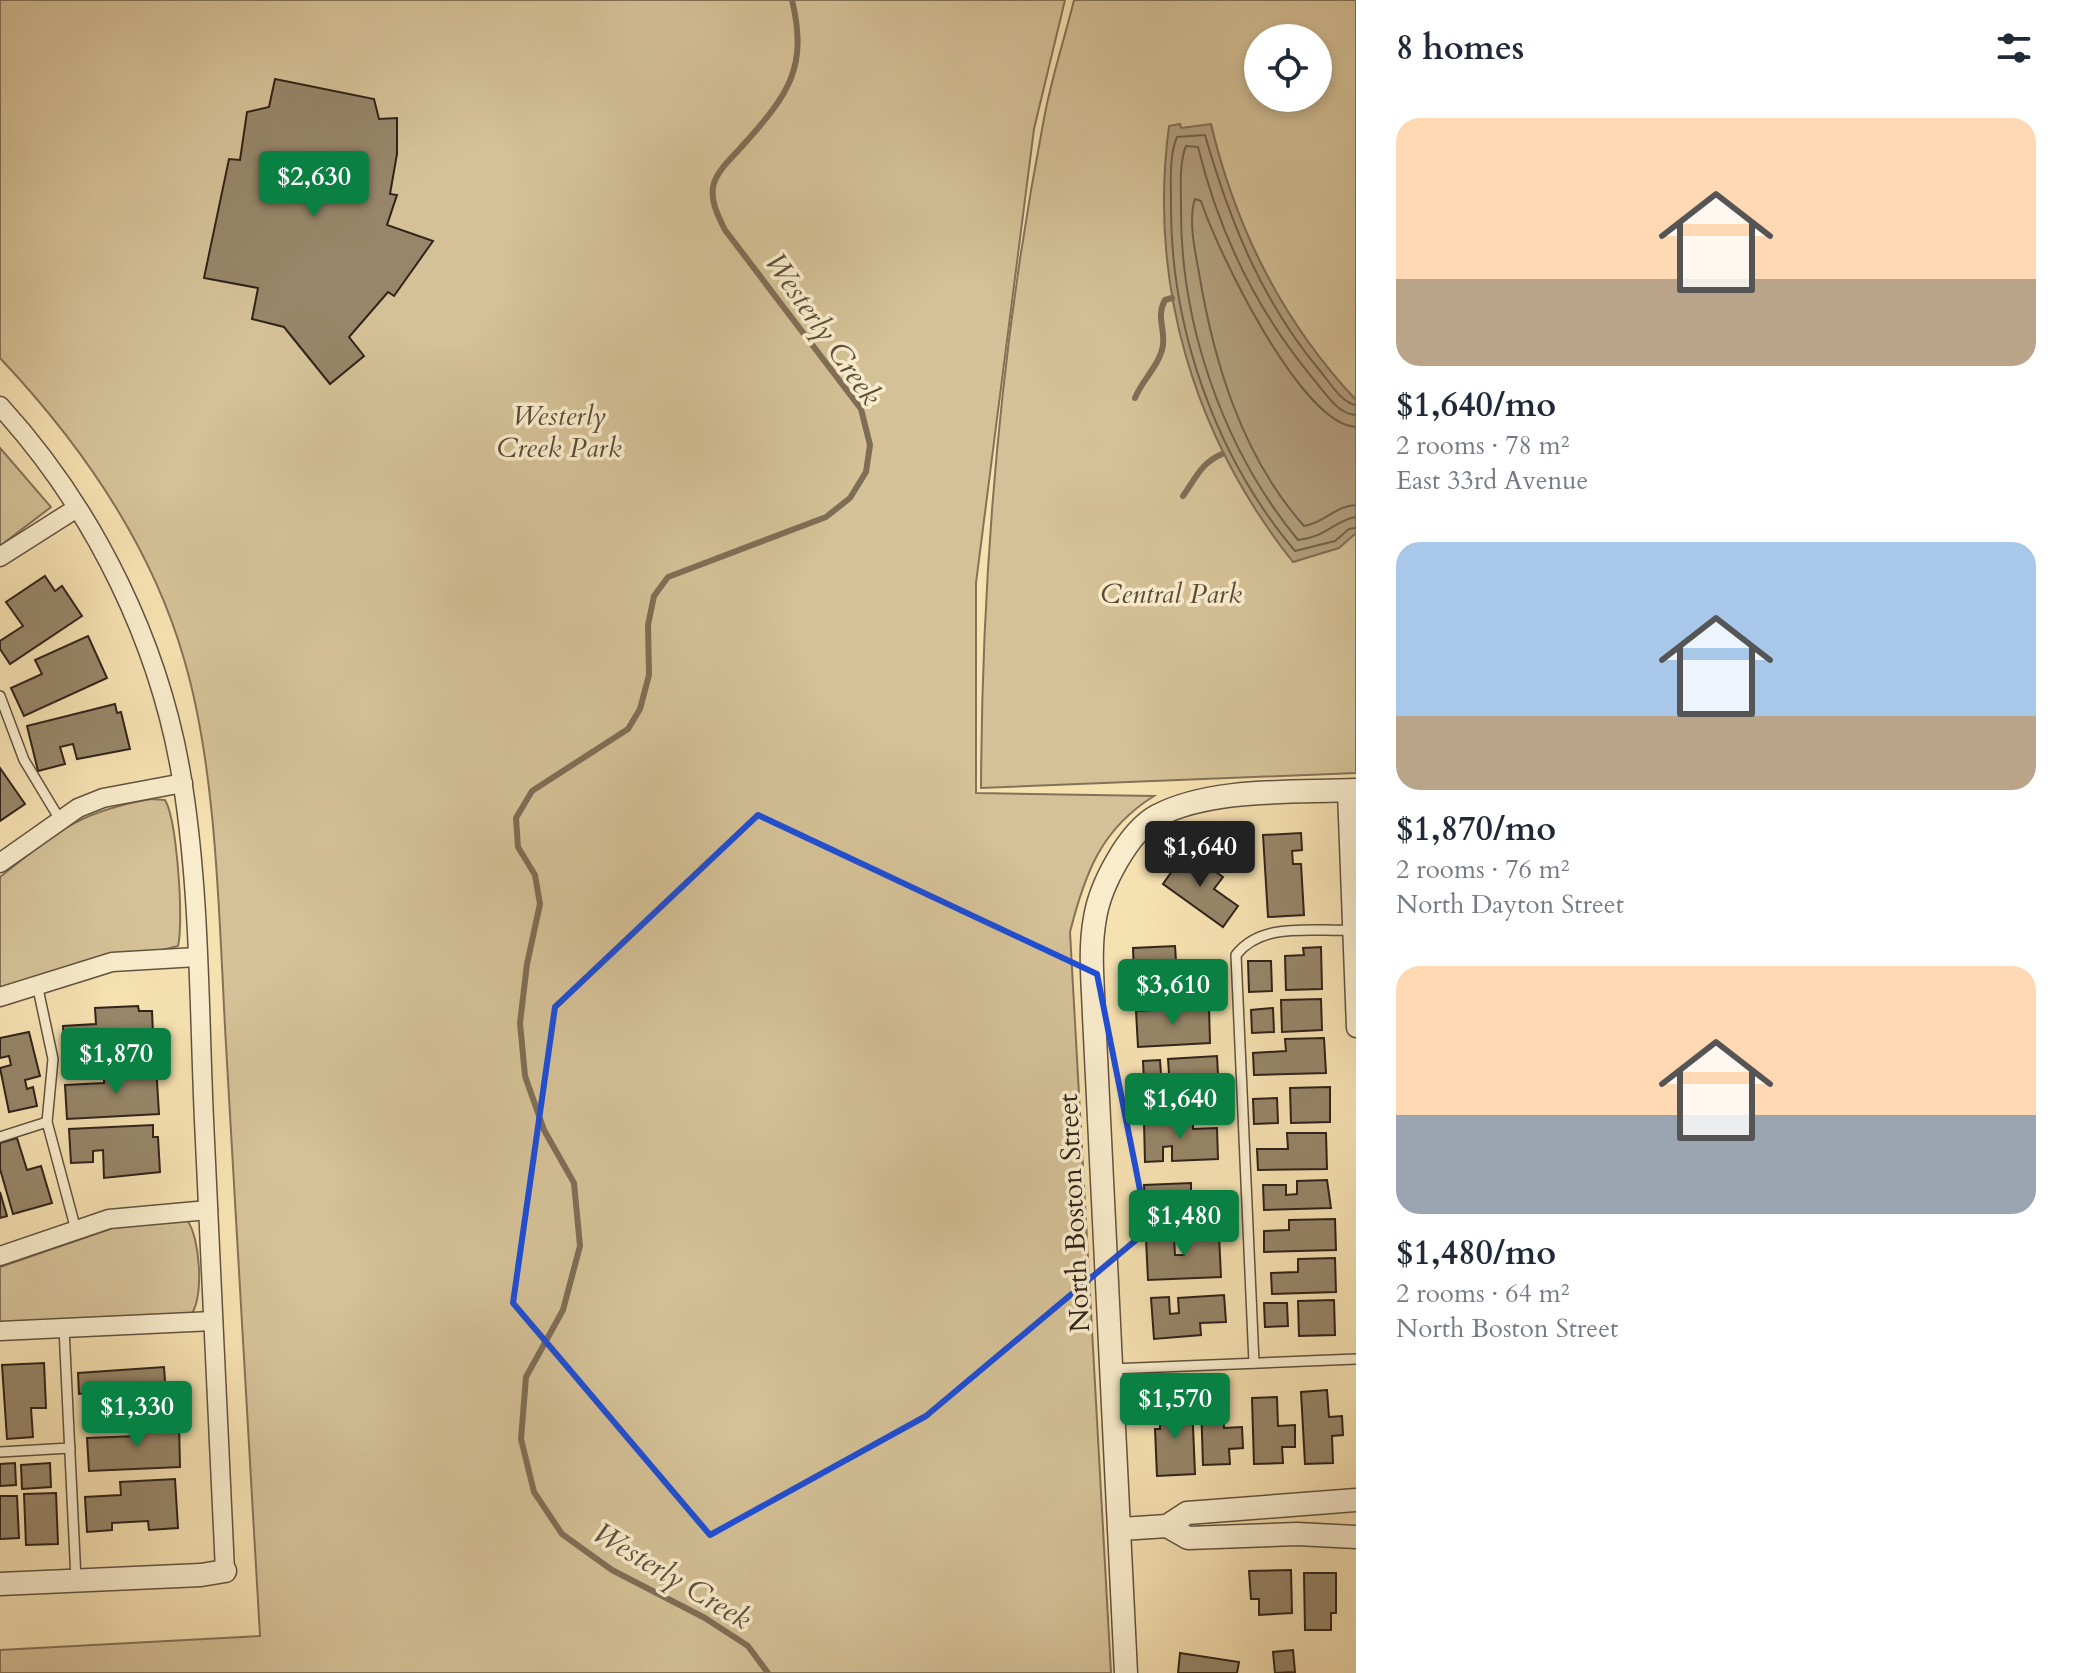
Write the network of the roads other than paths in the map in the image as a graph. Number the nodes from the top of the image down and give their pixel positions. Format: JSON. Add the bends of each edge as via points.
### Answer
{"nodes":[{"id":1,"x":0,"y":406,"type":"edge"},
{"id":2,"x":77,"y":508,"type":"junction"},
{"id":3,"x":0,"y":557,"type":"edge"},
{"id":4,"x":0,"y":696,"type":"edge"},
{"id":5,"x":3,"y":715,"type":"edge"},
{"id":6,"x":183,"y":783,"type":"junction"},
{"id":7,"x":1352,"y":791,"type":"edge"},
{"id":8,"x":59,"y":818,"type":"junction"},
{"id":9,"x":0,"y":863,"type":"edge"},
{"id":10,"x":1354,"y":930,"type":"edge"},
{"id":11,"x":197,"y":957,"type":"junction"},
{"id":12,"x":37,"y":984,"type":"junction"},
{"id":13,"x":0,"y":997,"type":"edge"},
{"id":14,"x":1356,"y":1028,"type":"edge"},
{"id":15,"x":47,"y":1122,"type":"junction"},
{"id":16,"x":0,"y":1137,"type":"edge"},
{"id":17,"x":208,"y":1210,"type":"junction"},
{"id":18,"x":76,"y":1230,"type":"junction"},
{"id":19,"x":0,"y":1256,"type":"edge"},
{"id":20,"x":213,"y":1321,"type":"junction"},
{"id":21,"x":64,"y":1328,"type":"junction"},
{"id":22,"x":0,"y":1331,"type":"edge"},
{"id":23,"x":1356,"y":1359,"type":"edge"},
{"id":24,"x":1254,"y":1363,"type":"junction"},
{"id":25,"x":1111,"y":1369,"type":"junction"},
{"id":26,"x":70,"y":1448,"type":"junction"},
{"id":27,"x":0,"y":1452,"type":"edge"},
{"id":28,"x":1356,"y":1500,"type":"edge"},
{"id":29,"x":1167,"y":1526,"type":"junction"},
{"id":30,"x":1121,"y":1529,"type":"junction"},
{"id":31,"x":1356,"y":1537,"type":"edge"},
{"id":32,"x":225,"y":1571,"type":"joint"},
{"id":33,"x":76,"y":1580,"type":"junction"},
{"id":34,"x":0,"y":1584,"type":"edge"},
{"id":35,"x":1126,"y":1673,"type":"edge"}],
"edges":[{"from":1,"to":2,"type":"street"},
{"from":2,"to":3,"type":"street"},
{"from":2,"to":6,"type":"street","via":[[135,620],[158,681]]},
{"from":4,"to":5,"type":"lane"},
{"from":5,"to":8,"type":"lane"},
{"from":6,"to":8,"type":"street","via":[[103,798]]},
{"from":6,"to":11,"type":"street"},
{"from":7,"to":10,"type":"street"},
{"from":7,"to":25,"type":"street","name":"North Boston Street","via":[[1220,797],[1156,817],[1122,851],[1107,881],[1095,917],[1092,955]]},
{"from":8,"to":9,"type":"street"},
{"from":10,"to":14,"type":"street"},
{"from":10,"to":24,"type":"lane","via":[[1262,933],[1236,955]]},
{"from":11,"to":12,"type":"street","via":[[112,962]]},
{"from":11,"to":17,"type":"street"},
{"from":12,"to":13,"type":"street"},
{"from":12,"to":15,"type":"lane","via":[[53,1059]]},
{"from":15,"to":16,"type":"lane"},
{"from":15,"to":18,"type":"lane"},
{"from":17,"to":18,"type":"street","via":[[146,1213]]},
{"from":17,"to":20,"type":"street"},
{"from":18,"to":19,"type":"street"},
{"from":20,"to":21,"type":"street"},
{"from":20,"to":32,"type":"street"},
{"from":21,"to":22,"type":"street"},
{"from":21,"to":26,"type":"lane"},
{"from":23,"to":24,"type":"lane"},
{"from":24,"to":25,"type":"lane"},
{"from":25,"to":30,"type":"street","name":"North Boston Street"},
{"from":26,"to":27,"type":"lane"},
{"from":26,"to":33,"type":"lane"},
{"from":28,"to":29,"type":"street","via":[[1187,1513]]},
{"from":29,"to":30,"type":"street"},
{"from":29,"to":31,"type":"street","via":[[1188,1538]]},
{"from":30,"to":35,"type":"street","name":"North Boston Street"},
{"from":32,"to":33,"type":"street"},
{"from":33,"to":34,"type":"street"}]}
